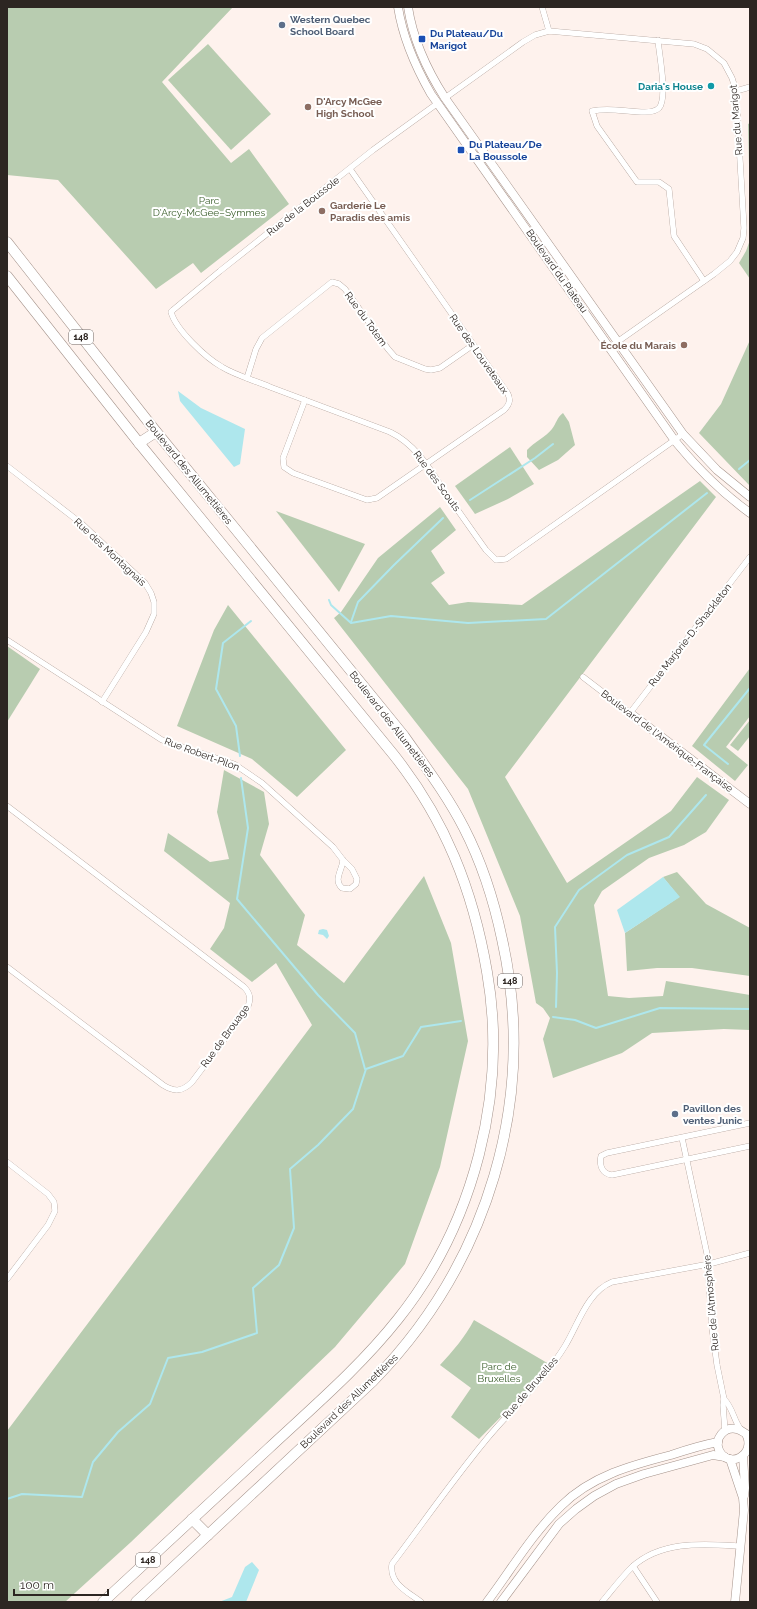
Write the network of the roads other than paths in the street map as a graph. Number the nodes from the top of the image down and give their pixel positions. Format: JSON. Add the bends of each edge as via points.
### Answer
{"nodes":[{"id":1,"x":398,"y":7,"type":"edge"},
{"id":2,"x":408,"y":7,"type":"edge"},
{"id":3,"x":542,"y":7,"type":"edge"},
{"id":4,"x":549,"y":30,"type":"junction"},
{"id":5,"x":658,"y":40,"type":"junction"},
{"id":6,"x":750,"y":87,"type":"edge"},
{"id":7,"x":736,"y":91,"type":"junction"},
{"id":8,"x":445,"y":98,"type":"junction"},
{"id":9,"x":438,"y":103,"type":"junction"},
{"id":10,"x":350,"y":170,"type":"junction"},
{"id":11,"x":7,"y":242,"type":"edge"},
{"id":12,"x":7,"y":276,"type":"edge"},
{"id":13,"x":704,"y":281,"type":"junction"},
{"id":14,"x":171,"y":312,"type":"joint"},
{"id":15,"x":618,"y":342,"type":"junction"},
{"id":16,"x":473,"y":345,"type":"junction"},
{"id":17,"x":610,"y":347,"type":"junction"},
{"id":18,"x":248,"y":378,"type":"junction"},
{"id":19,"x":305,"y":400,"type":"junction"},
{"id":20,"x":156,"y":432,"type":"junction"},
{"id":21,"x":683,"y":434,"type":"junction"},
{"id":22,"x":675,"y":441,"type":"junction"},
{"id":23,"x":139,"y":443,"type":"junction"},
{"id":24,"x":426,"y":464,"type":"junction"},
{"id":25,"x":7,"y":466,"type":"edge"},
{"id":26,"x":750,"y":497,"type":"edge"},
{"id":27,"x":750,"y":513,"type":"edge"},
{"id":28,"x":750,"y":557,"type":"edge"},
{"id":29,"x":7,"y":640,"type":"edge"},
{"id":30,"x":583,"y":677,"type":"dead end"},
{"id":31,"x":102,"y":702,"type":"junction"},
{"id":32,"x":630,"y":713,"type":"junction"},
{"id":33,"x":750,"y":804,"type":"edge"},
{"id":34,"x":7,"y":806,"type":"edge"},
{"id":35,"x":343,"y":860,"type":"junction"},
{"id":36,"x":7,"y":967,"type":"edge"},
{"id":37,"x":750,"y":1123,"type":"edge"},
{"id":38,"x":682,"y":1138,"type":"junction"},
{"id":39,"x":750,"y":1146,"type":"edge"},
{"id":40,"x":687,"y":1159,"type":"junction"},
{"id":41,"x":7,"y":1162,"type":"edge"},
{"id":42,"x":750,"y":1253,"type":"edge"},
{"id":43,"x":709,"y":1264,"type":"junction"},
{"id":44,"x":7,"y":1279,"type":"edge"},
{"id":45,"x":724,"y":1399,"type":"junction"},
{"id":46,"x":725,"y":1431,"type":"junction"},
{"id":47,"x":745,"y":1433,"type":"edge"},
{"id":48,"x":718,"y":1442,"type":"junction"},
{"id":49,"x":747,"y":1452,"type":"edge"},
{"id":50,"x":728,"y":1458,"type":"junction"},
{"id":51,"x":743,"y":1498,"type":"junction"},
{"id":52,"x":192,"y":1519,"type":"junction"},
{"id":53,"x":208,"y":1535,"type":"junction"},
{"id":54,"x":740,"y":1546,"type":"junction"},
{"id":55,"x":633,"y":1566,"type":"junction"},
{"id":56,"x":103,"y":1602,"type":"edge"},
{"id":57,"x":136,"y":1602,"type":"edge"},
{"id":58,"x":422,"y":1602,"type":"edge"},
{"id":59,"x":487,"y":1602,"type":"edge"},
{"id":60,"x":501,"y":1602,"type":"edge"},
{"id":61,"x":602,"y":1602,"type":"edge"},
{"id":62,"x":657,"y":1602,"type":"edge"},
{"id":63,"x":736,"y":1602,"type":"edge"}],
"edges":[{"from":1,"to":9,"type":"main road","name":"Boulevard du Plateau","via":[[404,37],[412,59]]},
{"from":2,"to":8,"type":"main road","name":"Boulevard du Plateau","via":[[421,54]]},
{"from":3,"to":4,"type":"street"},
{"from":4,"to":5,"type":"street","name":"Rue du Marigot"},
{"from":4,"to":8,"type":"street","name":"Rue du Marigot","via":[[523,42]]},
{"from":5,"to":7,"type":"street","name":"Rue du Marigot","via":[[694,44],[707,49],[724,63]]},
{"from":5,"to":13,"type":"street","via":[[664,96],[660,107],[645,112],[610,108],[592,111],[597,126],[636,182],[659,182],[668,189],[674,236]]},
{"from":6,"to":7,"type":"street"},
{"from":7,"to":13,"type":"street","name":"Rue du Marigot","via":[[744,215],[743,238],[730,261]]},
{"from":8,"to":9,"type":"main road"},
{"from":8,"to":15,"type":"main road","name":"Boulevard du Plateau"},
{"from":9,"to":10,"type":"street","name":"Rue de la Boussole"},
{"from":9,"to":17,"type":"main road","name":"Boulevard du Plateau"},
{"from":10,"to":14,"type":"street","name":"Rue de la Boussole"},
{"from":10,"to":16,"type":"street","name":"Rue des Louveteaux"},
{"from":11,"to":20,"type":"highway","name":"Boulevard des Allumettières","number":"148"},
{"from":12,"to":23,"type":"highway","name":"Boulevard des Allumettières","number":"148"},
{"from":13,"to":15,"type":"street","name":"Rue du Marigot"},
{"from":14,"to":18,"type":"street","name":"Rue des Scouts","via":[[189,339],[204,354],[222,367]]},
{"from":15,"to":17,"type":"street","name":"Rue du Marigot"},
{"from":15,"to":21,"type":"main road","name":"Boulevard du Plateau"},
{"from":16,"to":18,"type":"street","name":"Rue du Totem","via":[[435,370],[425,370],[400,359],[391,353],[345,289],[332,282],[262,338],[256,349]]},
{"from":16,"to":24,"type":"street","name":"Rue des Louveteaux","via":[[508,394],[508,404],[504,410]]},
{"from":17,"to":22,"type":"main road","name":"Boulevard du Plateau"},
{"from":18,"to":19,"type":"street","name":"Rue des Scouts"},
{"from":19,"to":24,"type":"street","name":"Rue des Scouts","via":[[396,434],[412,446]]},
{"from":19,"to":24,"type":"street","name":"Rue des Louveteaux","via":[[283,458],[284,467],[293,473],[370,500],[377,498]]},
{"from":20,"to":23,"type":"highway"},
{"from":20,"to":53,"type":"highway","name":"Boulevard des Allumettières","number":"148","via":[[404,736],[441,788],[464,829],[488,886],[506,956],[513,1020],[513,1069],[499,1161],[478,1226],[445,1289],[416,1332],[384,1370]]},
{"from":21,"to":22,"type":"street","name":"Rue des Scouts"},
{"from":21,"to":26,"type":"main road","name":"Boulevard du Plateau","via":[[717,470]]},
{"from":22,"to":24,"type":"street","name":"Rue des Scouts","via":[[506,559],[500,560],[493,558],[486,550]]},
{"from":22,"to":27,"type":"main road","name":"Boulevard du Plateau","via":[[724,494]]},
{"from":23,"to":52,"type":"highway","name":"Boulevard des Allumettières","number":"148","via":[[401,765],[425,800],[451,847],[471,902],[485,961],[493,1023],[492,1075],[480,1150],[457,1219],[429,1275],[399,1318],[353,1370]]},
{"from":25,"to":31,"type":"street","name":"Rue des Montagnais","via":[[82,524],[145,583],[152,593],[154,614],[146,632]]},
{"from":28,"to":32,"type":"street","name":"Rue Marjorie-D.-Shackleton"},
{"from":29,"to":31,"type":"street","name":"Rue Robert-Pilon"},
{"from":30,"to":32,"type":"street","name":"Boulevard de l'Amérique-Française"},
{"from":31,"to":35,"type":"street","name":"Rue Robert-Pilon","via":[[162,740],[226,760],[245,770],[332,846]]},
{"from":32,"to":33,"type":"main road","name":"Boulevard de l'Amérique-Française"},
{"from":34,"to":36,"type":"street","name":"Rue de Brouage","via":[[244,987],[250,995],[250,1000],[247,1009],[192,1082],[184,1089],[174,1091]]},
{"from":35,"to":35,"type":"street","name":"Rue Robert-Pilon","via":[[337,879],[342,888],[350,889],[358,879]]},
{"from":37,"to":38,"type":"street"},
{"from":38,"to":40,"type":"street","name":"Rue de l'Atmosphère"},
{"from":38,"to":40,"type":"street","via":[[606,1153],[600,1159],[604,1173],[612,1175]]},
{"from":39,"to":40,"type":"street"},
{"from":40,"to":43,"type":"street","name":"Rue de l'Atmosphère"},
{"from":41,"to":44,"type":"street","via":[[48,1194],[54,1202],[55,1211],[48,1225]]},
{"from":42,"to":43,"type":"street","name":"Rue de Bruxelles"},
{"from":43,"to":45,"type":"street","name":"Rue de l'Atmosphère","via":[[712,1336]]},
{"from":43,"to":58,"type":"street","name":"Rue de Bruxelles","via":[[612,1282],[600,1288],[590,1300],[565,1346],[549,1369],[484,1441],[392,1564],[395,1582]]},
{"from":45,"to":46,"type":"street","name":"Rue de l'Atmosphère"},
{"from":45,"to":47,"type":"street","name":"Rue de l'Atmosphère","via":[[735,1422]]},
{"from":46,"to":47,"type":"main road","via":[[733,1428]]},
{"from":46,"to":48,"type":"main road"},
{"from":47,"to":49,"type":"main road","via":[[749,1444]]},
{"from":48,"to":50,"type":"main road","via":[[719,1449]]},
{"from":48,"to":59,"type":"main road","via":[[624,1468],[581,1489],[544,1524]]},
{"from":49,"to":50,"type":"main road","via":[[735,1460]]},
{"from":49,"to":51,"type":"main road"},
{"from":50,"to":51,"type":"main road"},
{"from":50,"to":60,"type":"main road","via":[[713,1455],[644,1474],[616,1484],[594,1496],[559,1524]]},
{"from":51,"to":54,"type":"main road"},
{"from":52,"to":53,"type":"highway"},
{"from":52,"to":56,"type":"highway","name":"Boulevard des Allumettières","number":"148"},
{"from":53,"to":57,"type":"highway","name":"Boulevard des Allumettières","number":"148"},
{"from":54,"to":55,"type":"street","via":[[679,1546],[659,1551]]},
{"from":54,"to":63,"type":"main road"},
{"from":55,"to":61,"type":"street"},
{"from":55,"to":62,"type":"street"}]}
